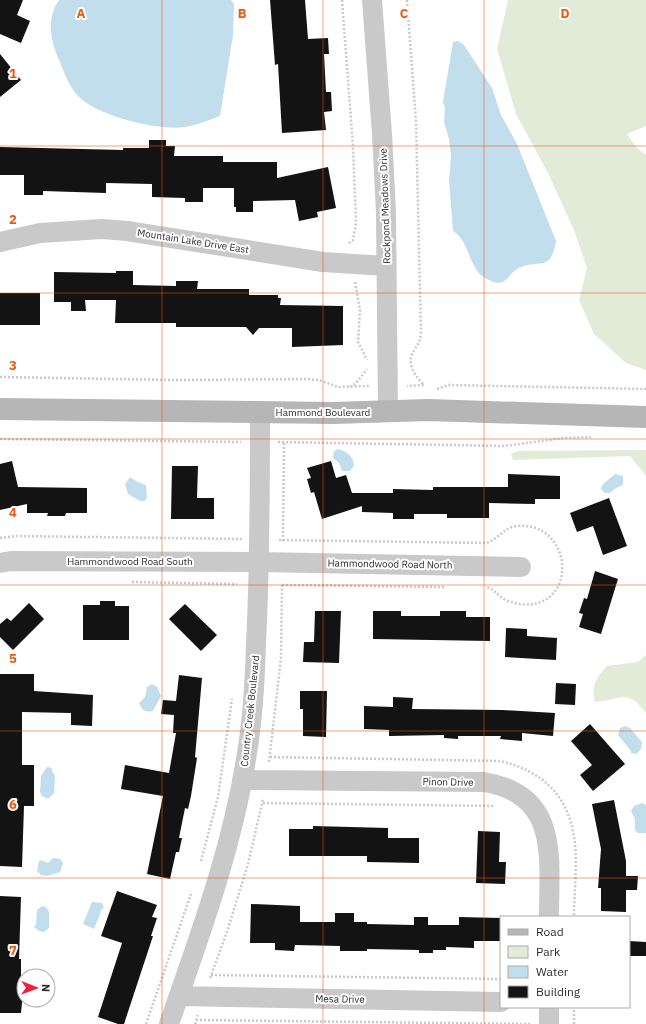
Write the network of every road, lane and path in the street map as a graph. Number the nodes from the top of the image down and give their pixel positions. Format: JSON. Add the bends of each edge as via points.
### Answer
{"nodes":[{"id":1,"x":342,"y":0,"type":"edge"},
{"id":2,"x":372,"y":0,"type":"edge"},
{"id":3,"x":407,"y":0,"type":"edge"},
{"id":4,"x":0,"y":242,"type":"edge"},
{"id":5,"x":354,"y":264,"type":"junction"},
{"id":6,"x":386,"y":266,"type":"junction"},
{"id":7,"x":0,"y":377,"type":"edge"},
{"id":8,"x":424,"y":385,"type":"junction"},
{"id":9,"x":388,"y":386,"type":"junction"},
{"id":10,"x":350,"y":387,"type":"junction"},
{"id":11,"x":429,"y":387,"type":"dead end"},
{"id":12,"x":646,"y":389,"type":"edge"},
{"id":13,"x":434,"y":390,"type":"dead end"},
{"id":14,"x":0,"y":409,"type":"edge"},
{"id":15,"x":260,"y":411,"type":"junction"},
{"id":16,"x":388,"y":412,"type":"junction"},
{"id":17,"x":646,"y":417,"type":"edge"},
{"id":18,"x":598,"y":437,"type":"dead end"},
{"id":19,"x":0,"y":439,"type":"edge"},
{"id":20,"x":240,"y":442,"type":"junction"},
{"id":21,"x":260,"y":442,"type":"junction"},
{"id":22,"x":240,"y":450,"type":"dead end"},
{"id":23,"x":239,"y":532,"type":"dead end"},
{"id":24,"x":0,"y":538,"type":"edge"},
{"id":25,"x":239,"y":539,"type":"junction"},
{"id":26,"x":260,"y":540,"type":"junction"},
{"id":27,"x":283,"y":541,"type":"dead end"},
{"id":28,"x":238,"y":562,"type":"junction"},
{"id":29,"x":259,"y":562,"type":"junction"},
{"id":30,"x":0,"y":563,"type":"edge"},
{"id":31,"x":522,"y":567,"type":"dead end"},
{"id":32,"x":238,"y":590,"type":"dead end"},
{"id":33,"x":233,"y":695,"type":"dead end"},
{"id":34,"x":242,"y":780,"type":"junction"},
{"id":35,"x":262,"y":803,"type":"dead end"},
{"id":36,"x":498,"y":807,"type":"dead end"},
{"id":37,"x":200,"y":865,"type":"dead end"},
{"id":38,"x":192,"y":893,"type":"dead end"},
{"id":39,"x":549,"y":916,"type":"edge"},
{"id":40,"x":211,"y":975,"type":"dead end"},
{"id":41,"x":500,"y":979,"type":"edge"},
{"id":42,"x":179,"y":996,"type":"junction"},
{"id":43,"x":500,"y":1002,"type":"edge"},
{"id":44,"x":549,"y":1008,"type":"edge"},
{"id":45,"x":574,"y":1008,"type":"edge"},
{"id":46,"x":196,"y":1020,"type":"dead end"},
{"id":47,"x":146,"y":1024,"type":"edge"},
{"id":48,"x":170,"y":1024,"type":"edge"},
{"id":49,"x":530,"y":1024,"type":"edge"},
{"id":50,"x":549,"y":1024,"type":"edge"},
{"id":51,"x":574,"y":1024,"type":"edge"}],
"edges":[{"from":1,"to":5,"type":"path","via":[[353,146],[356,223],[355,234],[349,244]]},
{"from":2,"to":6,"type":"street","name":"Rockpond Meadows Drive","via":[[382,134]]},
{"from":3,"to":8,"type":"path","via":[[416,122],[421,318],[420,342],[412,357],[412,368]]},
{"from":4,"to":5,"type":"street","name":"Mountain Lake Drive East","via":[[40,233],[120,230],[323,262]]},
{"from":5,"to":6,"type":"street","name":"Mountain Lake Drive East"},
{"from":5,"to":10,"type":"path","via":[[360,310],[358,342],[365,354],[367,369]]},
{"from":6,"to":9,"type":"street","name":"Rockpond Meadows Drive"},
{"from":7,"to":10,"type":"path","via":[[305,379],[319,380],[338,387]]},
{"from":8,"to":9,"type":"path"},
{"from":8,"to":11,"type":"path"},
{"from":9,"to":10,"type":"path"},
{"from":9,"to":16,"type":"street","name":"Rockpond Meadows Drive"},
{"from":12,"to":13,"type":"path","via":[[448,385]]},
{"from":14,"to":15,"type":"street","name":"Hammond Boulevard"},
{"from":15,"to":16,"type":"street","name":"Hammond Boulevard"},
{"from":15,"to":21,"type":"street","name":"Country Creek Boulevard"},
{"from":16,"to":17,"type":"street","name":"Hammond Boulevard","via":[[428,410]]},
{"from":18,"to":21,"type":"path","via":[[564,438],[504,446]]},
{"from":19,"to":20,"type":"path"},
{"from":20,"to":21,"type":"path"},
{"from":20,"to":22,"type":"path"},
{"from":21,"to":26,"type":"street","name":"Country Creek Boulevard"},
{"from":23,"to":25,"type":"path"},
{"from":24,"to":25,"type":"path","via":[[15,536]]},
{"from":25,"to":26,"type":"path"},
{"from":25,"to":28,"type":"path"},
{"from":26,"to":27,"type":"path"},
{"from":26,"to":29,"type":"street","name":"Country Creek Boulevard"},
{"from":28,"to":29,"type":"street","name":"Hammondwood Road South"},
{"from":28,"to":30,"type":"street","name":"Hammondwood Road South"},
{"from":28,"to":32,"type":"path"},
{"from":29,"to":31,"type":"street","name":"Hammondwood Road North"},
{"from":29,"to":34,"type":"street","name":"Country Creek Boulevard","via":[[254,687],[248,752]]},
{"from":33,"to":37,"type":"path","via":[[218,797]]},
{"from":34,"to":39,"type":"street","name":"Pinon Drive","via":[[484,782],[501,785],[522,795],[539,814],[546,831]]},
{"from":34,"to":42,"type":"street","name":"Country Creek Boulevard","via":[[222,868]]},
{"from":35,"to":36,"type":"path"},
{"from":38,"to":47,"type":"path"},
{"from":40,"to":41,"type":"path"},
{"from":42,"to":43,"type":"street","name":"Mesa Drive"},
{"from":42,"to":48,"type":"street","name":"Country Creek Boulevard"},
{"from":44,"to":50,"type":"street"},
{"from":45,"to":51,"type":"path"},
{"from":46,"to":49,"type":"path"}]}
